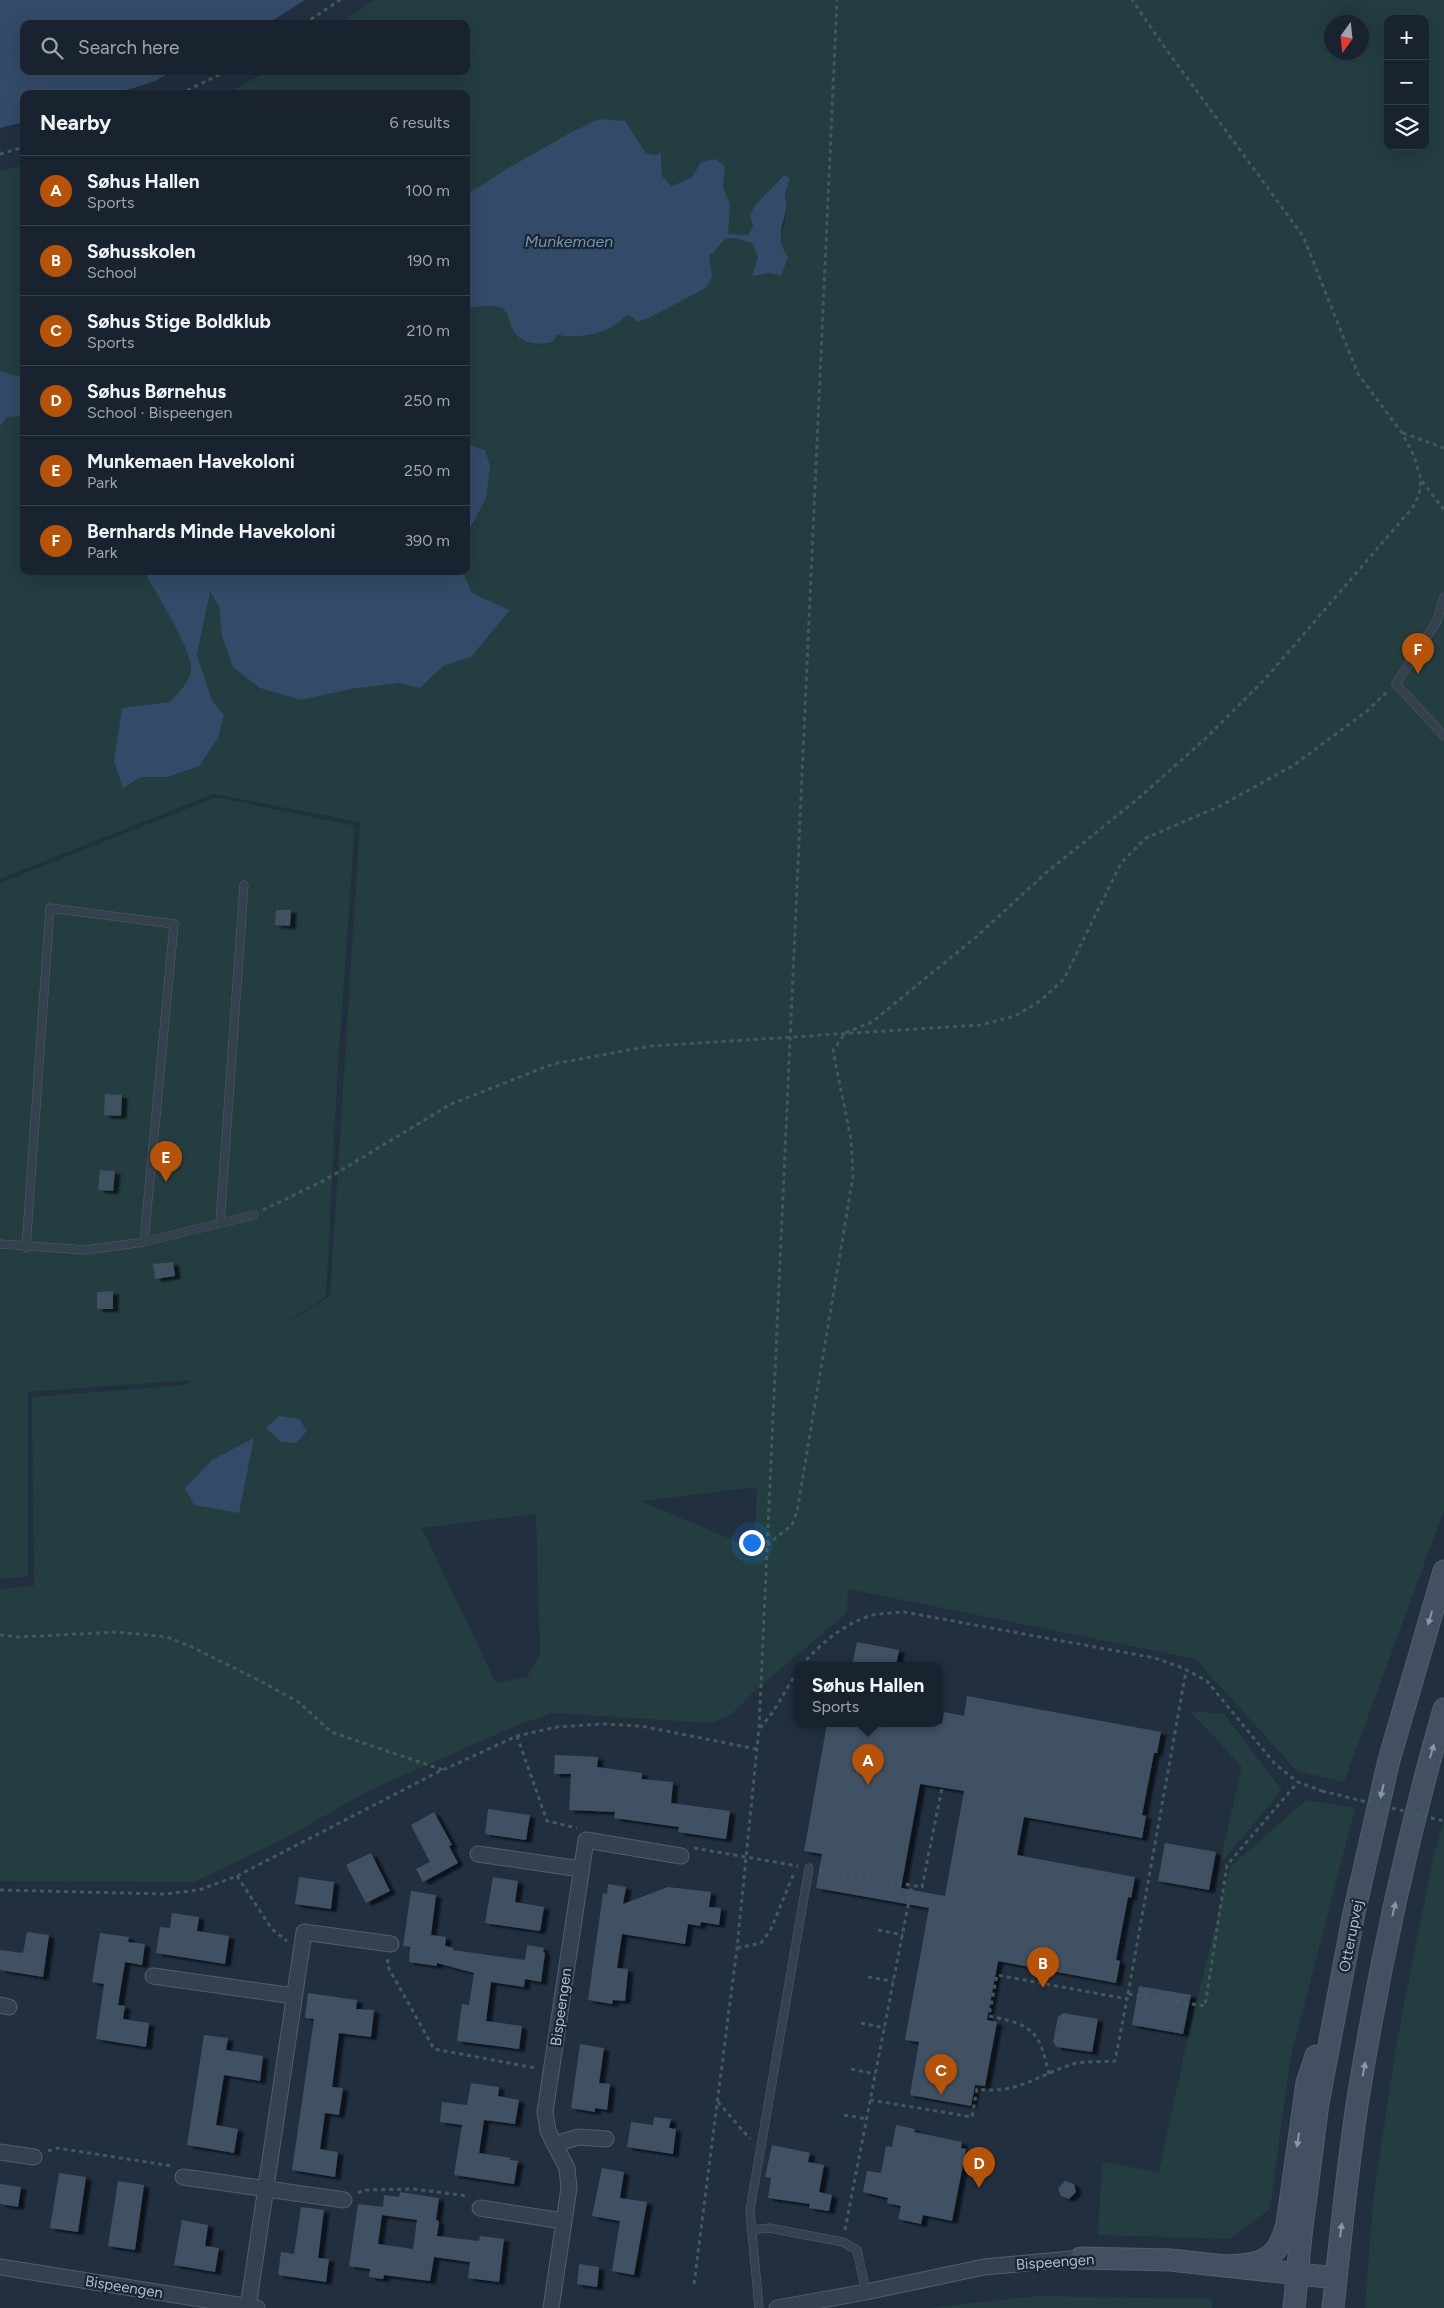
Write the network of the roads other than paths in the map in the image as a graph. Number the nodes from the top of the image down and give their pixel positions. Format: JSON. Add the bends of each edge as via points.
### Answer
{"nodes":[{"id":1,"x":1444,"y":597,"type":"edge"},
{"id":2,"x":1441,"y":623,"type":"edge"},
{"id":3,"x":1444,"y":736,"type":"edge"},
{"id":4,"x":244,"y":885,"type":"dead end"},
{"id":5,"x":254,"y":1215,"type":"road end"},
{"id":6,"x":220,"y":1223,"type":"junction"},
{"id":7,"x":144,"y":1242,"type":"junction"},
{"id":8,"x":0,"y":1244,"type":"edge"},
{"id":9,"x":26,"y":1248,"type":"junction"},
{"id":10,"x":1444,"y":1571,"type":"edge"},
{"id":11,"x":1444,"y":1709,"type":"edge"},
{"id":12,"x":478,"y":1854,"type":"dead end"},
{"id":13,"x":681,"y":1856,"type":"road end"},
{"id":14,"x":809,"y":1868,"type":"road end"},
{"id":15,"x":581,"y":1869,"type":"junction"},
{"id":16,"x":391,"y":1944,"type":"road end"},
{"id":17,"x":1343,"y":1975,"type":"junction"},
{"id":18,"x":153,"y":1976,"type":"dead end"},
{"id":19,"x":294,"y":1996,"type":"junction"},
{"id":20,"x":606,"y":2139,"type":"dead end"},
{"id":21,"x":554,"y":2144,"type":"junction"},
{"id":22,"x":0,"y":2152,"type":"edge"},
{"id":23,"x":34,"y":2157,"type":"road end"},
{"id":24,"x":184,"y":2177,"type":"road end"},
{"id":25,"x":265,"y":2188,"type":"junction"},
{"id":26,"x":344,"y":2200,"type":"road end"},
{"id":27,"x":480,"y":2208,"type":"road end"},
{"id":28,"x":563,"y":2221,"type":"junction"},
{"id":29,"x":751,"y":2230,"type":"junction"},
{"id":30,"x":1081,"y":2258,"type":"joint"},
{"id":31,"x":1227,"y":2266,"type":"junction"},
{"id":32,"x":0,"y":2267,"type":"edge"},
{"id":33,"x":1297,"y":2273,"type":"junction"},
{"id":34,"x":1336,"y":2278,"type":"junction"},
{"id":35,"x":866,"y":2292,"type":"junction"},
{"id":36,"x":251,"y":2308,"type":"edge"},
{"id":37,"x":551,"y":2308,"type":"edge"},
{"id":38,"x":759,"y":2308,"type":"edge"},
{"id":39,"x":777,"y":2308,"type":"edge"},
{"id":40,"x":1294,"y":2308,"type":"edge"},
{"id":41,"x":1333,"y":2308,"type":"edge"}],
"edges":[{"from":1,"to":2,"type":"lane"},
{"from":2,"to":3,"type":"lane","via":[[1396,684]]},
{"from":4,"to":6,"type":"lane"},
{"from":5,"to":6,"type":"lane"},
{"from":6,"to":7,"type":"lane"},
{"from":7,"to":9,"type":"lane","via":[[86,1250]]},
{"from":7,"to":9,"type":"lane","via":[[174,924],[50,908]]},
{"from":8,"to":9,"type":"lane"},
{"from":10,"to":17,"type":"main road","name":"Otterupvej","one_way":true,"via":[[1388,1760]]},
{"from":34,"to":11,"type":"main road","one_way":true,"via":[[1357,2104],[1390,1930]]},
{"from":12,"to":15,"type":"street"},
{"from":13,"to":15,"type":"street","name":"Bispeengen","via":[[586,1840]]},
{"from":14,"to":29,"type":"lane","via":[[759,2148],[750,2210]]},
{"from":15,"to":21,"type":"street","name":"Bispeengen","via":[[545,2112]]},
{"from":16,"to":19,"type":"street","name":"Bispeengen","via":[[304,1932]]},
{"from":17,"to":31,"type":"main road","one_way":true,"via":[[1307,2083],[1282,2242],[1263,2260],[1250,2265]]},
{"from":17,"to":33,"type":"main road","name":"Otterupvej","via":[[1318,2103]]},
{"from":18,"to":19,"type":"street"},
{"from":19,"to":25,"type":"street","name":"Bispeengen"},
{"from":20,"to":21,"type":"street","via":[[579,2137]]},
{"from":21,"to":28,"type":"street","name":"Bispeengen","via":[[567,2168],[569,2188]]},
{"from":22,"to":23,"type":"street"},
{"from":24,"to":25,"type":"street"},
{"from":25,"to":26,"type":"street"},
{"from":25,"to":36,"type":"street","name":"Bispeengen"},
{"from":27,"to":28,"type":"street"},
{"from":28,"to":37,"type":"street","name":"Bispeengen"},
{"from":29,"to":35,"type":"lane","via":[[769,2228],[843,2242],[857,2250]]},
{"from":29,"to":38,"type":"lane"},
{"from":30,"to":31,"type":"main road","name":"Bispeengen","via":[[1170,2260]]},
{"from":30,"to":35,"type":"street","name":"Bispeengen","via":[[984,2267]]},
{"from":31,"to":33,"type":"main road","name":"Bispeengen"},
{"from":32,"to":36,"type":"street","name":"Bispeengen"},
{"from":33,"to":34,"type":"main road","name":"Bispeengen"},
{"from":33,"to":40,"type":"main road","name":"Otterupvej"},
{"from":34,"to":41,"type":"main road"},
{"from":35,"to":39,"type":"street","name":"Bispeengen"}]}
